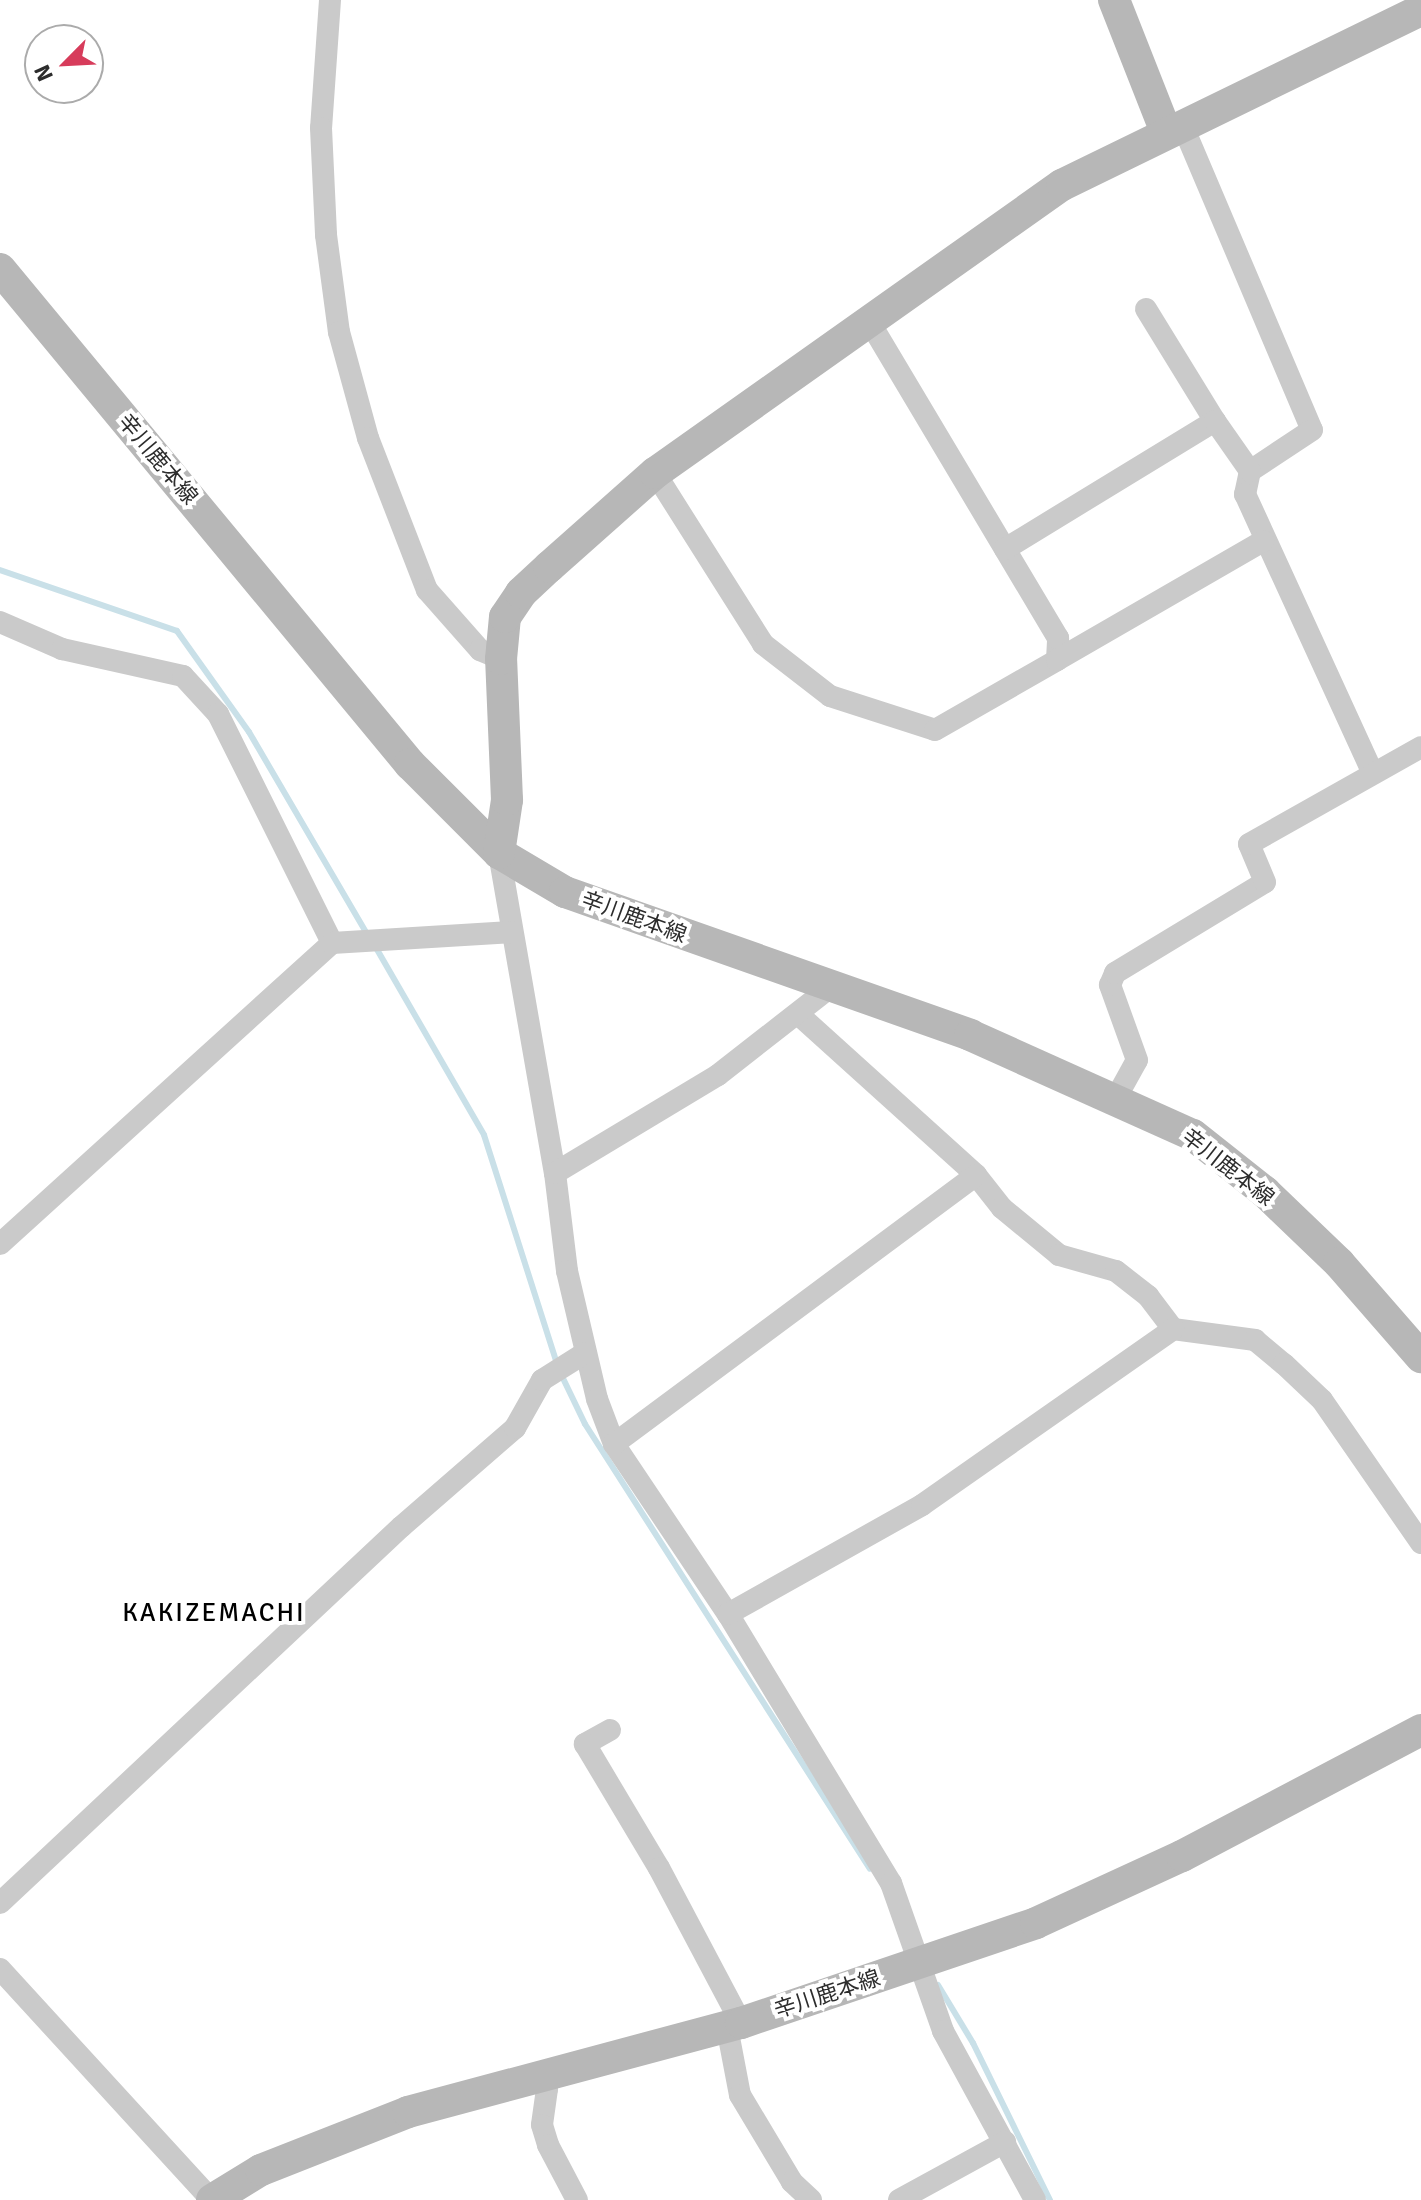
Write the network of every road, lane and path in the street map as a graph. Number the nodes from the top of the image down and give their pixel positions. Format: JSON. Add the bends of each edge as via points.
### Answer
{"nodes":[{"id":1,"x":330,"y":0,"type":"edge"},
{"id":2,"x":1114,"y":0,"type":"edge"},
{"id":3,"x":1421,"y":10,"type":"edge"},
{"id":4,"x":1174,"y":128,"type":"junction"},
{"id":5,"x":0,"y":269,"type":"edge"},
{"id":6,"x":1146,"y":309,"type":"dead end"},
{"id":7,"x":870,"y":323,"type":"junction"},
{"id":8,"x":1215,"y":421,"type":"junction"},
{"id":9,"x":1250,"y":471,"type":"junction"},
{"id":10,"x":655,"y":473,"type":"junction"},
{"id":11,"x":1263,"y":541,"type":"junction"},
{"id":12,"x":1005,"y":549,"type":"junction"},
{"id":13,"x":0,"y":622,"type":"edge"},
{"id":14,"x":501,"y":659,"type":"junction"},
{"id":15,"x":1057,"y":660,"type":"junction"},
{"id":16,"x":1421,"y":747,"type":"edge"},
{"id":17,"x":1372,"y":771,"type":"junction"},
{"id":18,"x":499,"y":853,"type":"junction"},
{"id":19,"x":512,"y":932,"type":"junction"},
{"id":20,"x":332,"y":943,"type":"junction"},
{"id":21,"x":833,"y":985,"type":"junction"},
{"id":22,"x":798,"y":1014,"type":"junction"},
{"id":23,"x":1116,"y":1098,"type":"junction"},
{"id":24,"x":555,"y":1173,"type":"junction"},
{"id":25,"x":976,"y":1175,"type":"junction"},
{"id":26,"x":0,"y":1244,"type":"edge"},
{"id":27,"x":1173,"y":1329,"type":"junction"},
{"id":28,"x":585,"y":1353,"type":"junction"},
{"id":29,"x":1421,"y":1357,"type":"edge"},
{"id":30,"x":614,"y":1444,"type":"junction"},
{"id":31,"x":1421,"y":1543,"type":"edge"},
{"id":32,"x":728,"y":1614,"type":"junction"},
{"id":33,"x":610,"y":1730,"type":"dead end"},
{"id":34,"x":1421,"y":1730,"type":"edge"},
{"id":35,"x":0,"y":1903,"type":"edge"},
{"id":36,"x":921,"y":1963,"type":"junction"},
{"id":37,"x":0,"y":1969,"type":"edge"},
{"id":38,"x":734,"y":2025,"type":"junction"},
{"id":39,"x":537,"y":2075,"type":"junction"},
{"id":40,"x":1005,"y":2142,"type":"junction"},
{"id":41,"x":212,"y":2200,"type":"edge"},
{"id":42,"x":577,"y":2200,"type":"edge"},
{"id":43,"x":811,"y":2200,"type":"edge"},
{"id":44,"x":899,"y":2200,"type":"edge"},
{"id":45,"x":1035,"y":2200,"type":"edge"}],
"edges":[{"from":1,"to":14,"type":"street","via":[[321,128],[326,235],[339,332],[368,438],[427,590],[480,650]]},
{"from":2,"to":4,"type":"main road"},
{"from":3,"to":4,"type":"main road"},
{"from":4,"to":7,"type":"main road","via":[[1062,185]]},
{"from":4,"to":9,"type":"street","via":[[1312,430]]},
{"from":5,"to":18,"type":"main road","name":"辛川鹿本線","via":[[410,764]]},
{"from":6,"to":8,"type":"street"},
{"from":7,"to":10,"type":"main road"},
{"from":7,"to":12,"type":"street"},
{"from":8,"to":9,"type":"street"},
{"from":8,"to":12,"type":"street"},
{"from":9,"to":11,"type":"street","via":[[1245,494]]},
{"from":10,"to":14,"type":"main road","via":[[521,593],[505,617]]},
{"from":10,"to":15,"type":"street","via":[[763,644],[830,696],[935,730]]},
{"from":11,"to":15,"type":"street"},
{"from":11,"to":17,"type":"street"},
{"from":12,"to":15,"type":"street","via":[[1058,638]]},
{"from":13,"to":20,"type":"street","via":[[62,649],[183,676],[218,714]]},
{"from":14,"to":18,"type":"main road","via":[[507,800]]},
{"from":16,"to":17,"type":"street"},
{"from":17,"to":23,"type":"street","via":[[1365,782],[1249,844],[1265,882],[1115,973],[1110,985],[1137,1060]]},
{"from":18,"to":19,"type":"street"},
{"from":18,"to":21,"type":"main road","name":"辛川鹿本線","via":[[565,892]]},
{"from":19,"to":20,"type":"street"},
{"from":19,"to":24,"type":"street"},
{"from":20,"to":26,"type":"street"},
{"from":21,"to":22,"type":"street"},
{"from":21,"to":23,"type":"main road","name":"辛川鹿本線"},
{"from":22,"to":24,"type":"street","via":[[718,1075]]},
{"from":22,"to":25,"type":"street"},
{"from":23,"to":29,"type":"main road","name":"辛川鹿本線","via":[[1193,1135],[1265,1192],[1339,1263]]},
{"from":24,"to":28,"type":"street","via":[[567,1271]]},
{"from":25,"to":27,"type":"street","via":[[1002,1208],[1059,1255],[1116,1271],[1148,1296]]},
{"from":25,"to":30,"type":"street"},
{"from":27,"to":31,"type":"street","via":[[1255,1340],[1284,1364],[1322,1400]]},
{"from":27,"to":32,"type":"street","via":[[922,1505]]},
{"from":28,"to":30,"type":"street"},
{"from":28,"to":35,"type":"street","via":[[542,1380],[515,1428],[389,1537]]},
{"from":30,"to":32,"type":"street"},
{"from":32,"to":36,"type":"street","via":[[891,1883]]},
{"from":33,"to":38,"type":"street","via":[[585,1744],[659,1868]]},
{"from":34,"to":36,"type":"main road","name":"辛川鹿本線","via":[[1169,1862],[1036,1923]]},
{"from":36,"to":38,"type":"main road","name":"辛川鹿本線"},
{"from":36,"to":40,"type":"street","via":[[943,2031]]},
{"from":37,"to":41,"type":"street"},
{"from":38,"to":39,"type":"main road","name":"辛川鹿本線"},
{"from":38,"to":43,"type":"street","via":[[740,2095],[792,2182]]},
{"from":39,"to":41,"type":"main road","name":"辛川鹿本線","via":[[408,2112],[261,2170]]},
{"from":39,"to":42,"type":"street","via":[[547,2089],[542,2125]]},
{"from":40,"to":44,"type":"street"},
{"from":40,"to":45,"type":"street"}]}
